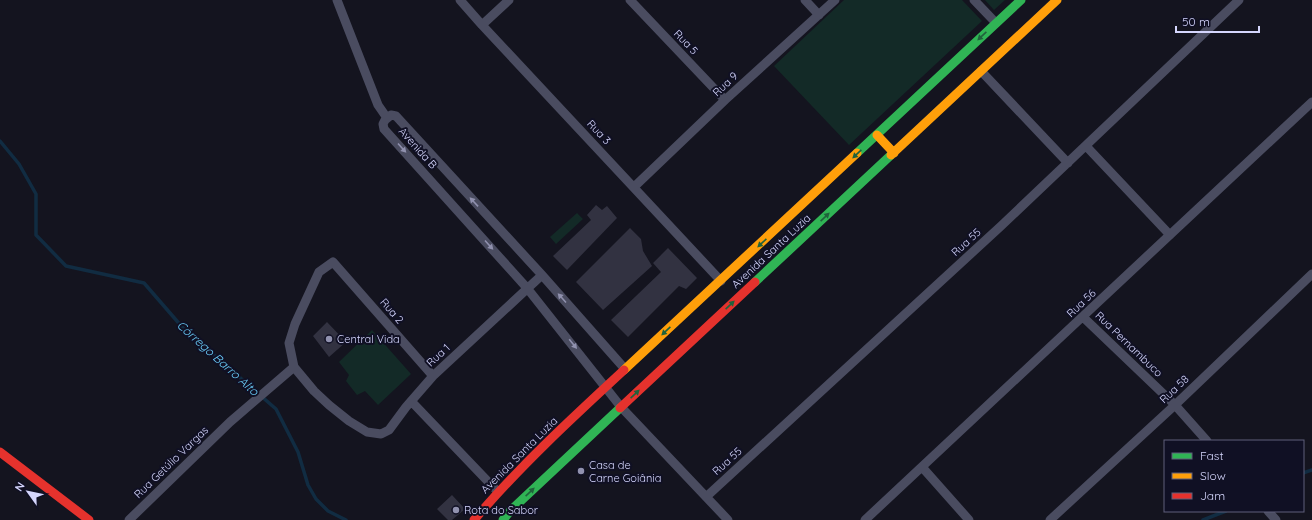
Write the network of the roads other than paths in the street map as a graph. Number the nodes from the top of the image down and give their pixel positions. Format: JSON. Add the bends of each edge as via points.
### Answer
{"nodes":[{"id":1,"x":337,"y":0,"type":"edge"},
{"id":2,"x":460,"y":0,"type":"edge"},
{"id":3,"x":509,"y":0,"type":"edge"},
{"id":4,"x":630,"y":0,"type":"edge"},
{"id":5,"x":805,"y":0,"type":"edge"},
{"id":6,"x":835,"y":0,"type":"edge"},
{"id":7,"x":974,"y":0,"type":"edge"},
{"id":8,"x":1021,"y":0,"type":"edge"},
{"id":9,"x":1057,"y":0,"type":"edge"},
{"id":10,"x":1239,"y":0,"type":"edge"},
{"id":11,"x":819,"y":15,"type":"junction"},
{"id":12,"x":996,"y":24,"type":"junction"},
{"id":13,"x":482,"y":25,"type":"junction"},
{"id":14,"x":981,"y":71,"type":"junction"},
{"id":15,"x":725,"y":100,"type":"junction"},
{"id":16,"x":1312,"y":102,"type":"edge"},
{"id":17,"x":387,"y":118,"type":"junction"},
{"id":18,"x":877,"y":135,"type":"junction"},
{"id":19,"x":1086,"y":146,"type":"junction"},
{"id":20,"x":894,"y":153,"type":"junction"},
{"id":21,"x":1068,"y":163,"type":"junction"},
{"id":22,"x":634,"y":187,"type":"junction"},
{"id":23,"x":1170,"y":235,"type":"junction"},
{"id":24,"x":1312,"y":274,"type":"edge"},
{"id":25,"x":542,"y":275,"type":"junction"},
{"id":26,"x":721,"y":281,"type":"junction"},
{"id":27,"x":527,"y":288,"type":"junction"},
{"id":28,"x":1083,"y":317,"type":"junction"},
{"id":29,"x":294,"y":367,"type":"junction"},
{"id":30,"x":625,"y":369,"type":"junction"},
{"id":31,"x":433,"y":376,"type":"junction"},
{"id":32,"x":607,"y":388,"type":"junction"},
{"id":33,"x":411,"y":401,"type":"junction"},
{"id":34,"x":1175,"y":404,"type":"junction"},
{"id":35,"x":621,"y":406,"type":"junction"},
{"id":36,"x":1206,"y":440,"type":"edge"},
{"id":37,"x":0,"y":452,"type":"edge"},
{"id":38,"x":922,"y":467,"type":"junction"},
{"id":39,"x":498,"y":492,"type":"junction"},
{"id":40,"x":706,"y":497,"type":"junction"},
{"id":41,"x":1269,"y":512,"type":"edge"},
{"id":42,"x":89,"y":520,"type":"edge"},
{"id":43,"x":129,"y":520,"type":"edge"},
{"id":44,"x":474,"y":520,"type":"edge"},
{"id":45,"x":503,"y":520,"type":"edge"},
{"id":46,"x":728,"y":520,"type":"edge"},
{"id":47,"x":866,"y":520,"type":"edge"},
{"id":48,"x":969,"y":520,"type":"edge"},
{"id":49,"x":1050,"y":520,"type":"edge"},
{"id":50,"x":1276,"y":520,"type":"edge"}],
"edges":[{"from":1,"to":17,"type":"street","via":[[378,105]]},
{"from":2,"to":13,"type":"street","name":"Rua 3"},
{"from":3,"to":13,"type":"street"},
{"from":4,"to":15,"type":"street","name":"Rua 5"},
{"from":5,"to":11,"type":"street"},
{"from":6,"to":11,"type":"street","name":"Rua 9"},
{"from":7,"to":12,"type":"street"},
{"from":8,"to":12,"type":"street","name":"Avenida Santa Luzia"},
{"from":9,"to":14,"type":"street","name":"Avenida Santa Luzia"},
{"from":10,"to":19,"type":"street","name":"Rua 55"},
{"from":11,"to":15,"type":"street","name":"Rua 9"},
{"from":12,"to":18,"type":"street","name":"Avenida Santa Luzia","one_way":true},
{"from":13,"to":22,"type":"street","name":"Rua 3"},
{"from":14,"to":20,"type":"street","name":"Avenida Santa Luzia"},
{"from":14,"to":21,"type":"street"},
{"from":15,"to":22,"type":"street","name":"Rua 9"},
{"from":16,"to":23,"type":"street","name":"Rua 56"},
{"from":25,"to":17,"type":"street","name":"Avenida B","one_way":true,"via":[[396,116]]},
{"from":17,"to":27,"type":"street","name":"Avenida B","one_way":true,"via":[[383,124],[384,129]]},
{"from":18,"to":20,"type":"street"},
{"from":18,"to":26,"type":"street","name":"Avenida Santa Luzia","one_way":true},
{"from":19,"to":21,"type":"street","name":"Rua 55"},
{"from":19,"to":23,"type":"street"},
{"from":35,"to":20,"type":"street","name":"Avenida Santa Luzia","one_way":true},
{"from":21,"to":40,"type":"street","name":"Rua 55"},
{"from":22,"to":26,"type":"street","name":"Rua 3"},
{"from":23,"to":28,"type":"street","name":"Rua 56"},
{"from":24,"to":34,"type":"street","name":"Rua 58"},
{"from":25,"to":27,"type":"street","name":"Rua 1"},
{"from":30,"to":25,"type":"street","name":"Avenida B","one_way":true},
{"from":26,"to":30,"type":"street","name":"Avenida Santa Luzia","one_way":true},
{"from":27,"to":31,"type":"street","name":"Rua 1"},
{"from":27,"to":32,"type":"street","name":"Avenida B","one_way":true},
{"from":28,"to":34,"type":"street","name":"Rua Pernambuco"},
{"from":28,"to":38,"type":"street","name":"Rua 56"},
{"from":29,"to":31,"type":"street","name":"Rua 2","via":[[289,343],[295,324],[319,272],[333,262]]},
{"from":29,"to":33,"type":"street","name":"Rua 1","via":[[329,405],[367,432],[380,434],[389,430]]},
{"from":29,"to":43,"type":"street","name":"Rua Getúlio Vargas","via":[[230,422]]},
{"from":30,"to":32,"type":"street","name":"Avenida Santa Luzia"},
{"from":31,"to":33,"type":"street","name":"Rua 1"},
{"from":32,"to":35,"type":"street","name":"Avenida B"},
{"from":32,"to":39,"type":"street","name":"Avenida Santa Luzia","via":[[549,440]]},
{"from":33,"to":39,"type":"street"},
{"from":34,"to":36,"type":"street","name":"Rua Pernambuco"},
{"from":34,"to":49,"type":"street","name":"Rua 58"},
{"from":35,"to":40,"type":"street","name":"Avenida B"},
{"from":45,"to":35,"type":"street","name":"Avenida Santa Luzia","one_way":true},
{"from":37,"to":42,"type":"street"},
{"from":38,"to":47,"type":"street","name":"Rua 56"},
{"from":38,"to":48,"type":"street"},
{"from":39,"to":44,"type":"street","name":"Avenida Santa Luzia"},
{"from":40,"to":46,"type":"street","name":"Avenida B"},
{"from":41,"to":50,"type":"street"}]}
